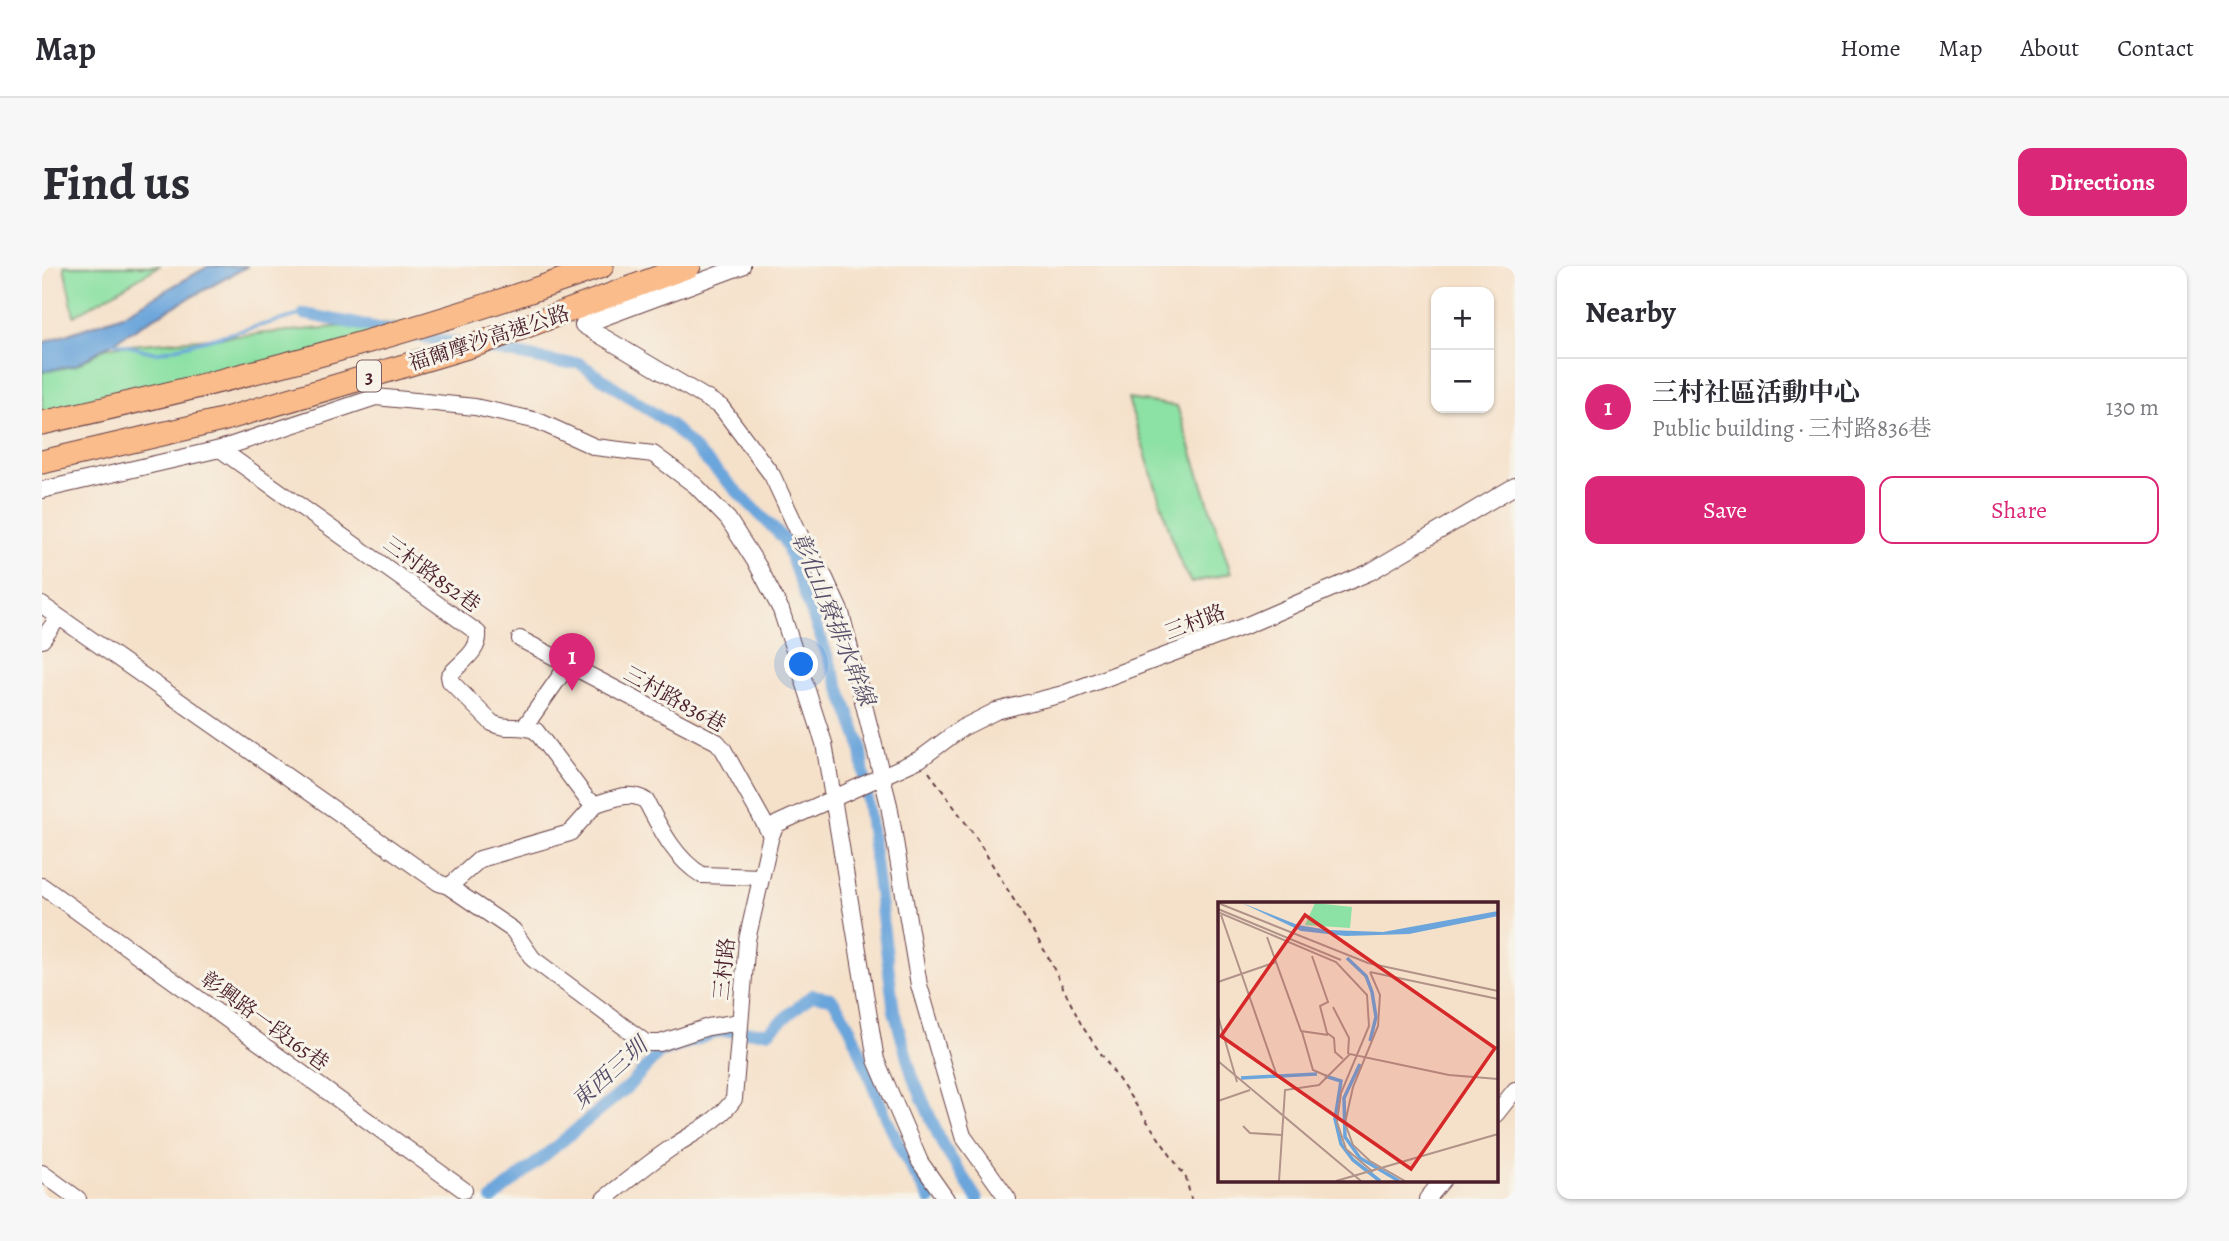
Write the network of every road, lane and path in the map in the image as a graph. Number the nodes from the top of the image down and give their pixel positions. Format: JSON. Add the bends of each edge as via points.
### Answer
{"nodes":[{"id":1,"x":602,"y":266,"type":"edge"},
{"id":2,"x":689,"y":266,"type":"edge"},
{"id":3,"x":742,"y":266,"type":"edge"},
{"id":4,"x":42,"y":423,"type":"edge"},
{"id":5,"x":220,"y":449,"type":"junction"},
{"id":6,"x":42,"y":462,"type":"edge"},
{"id":7,"x":1515,"y":485,"type":"edge"},
{"id":8,"x":42,"y":490,"type":"edge"},
{"id":9,"x":42,"y":605,"type":"edge"},
{"id":10,"x":58,"y":618,"type":"junction"},
{"id":11,"x":520,"y":639,"type":"dead end"},
{"id":12,"x":42,"y":640,"type":"edge"},
{"id":13,"x":568,"y":665,"type":"junction"},
{"id":14,"x":525,"y":726,"type":"junction"},
{"id":15,"x":920,"y":759,"type":"junction"},
{"id":16,"x":881,"y":775,"type":"junction"},
{"id":17,"x":837,"y":796,"type":"junction"},
{"id":18,"x":596,"y":804,"type":"junction"},
{"id":19,"x":771,"y":835,"type":"junction"},
{"id":20,"x":761,"y":877,"type":"junction"},
{"id":21,"x":42,"y":886,"type":"edge"},
{"id":22,"x":448,"y":886,"type":"junction"},
{"id":23,"x":739,"y":1025,"type":"junction"},
{"id":24,"x":1515,"y":1090,"type":"edge"},
{"id":25,"x":1498,"y":1111,"type":"edge"},
{"id":26,"x":42,"y":1173,"type":"edge"},
{"id":27,"x":1441,"y":1182,"type":"edge"},
{"id":28,"x":464,"y":1190,"type":"dead end"},
{"id":29,"x":78,"y":1199,"type":"edge"},
{"id":30,"x":604,"y":1199,"type":"edge"},
{"id":31,"x":946,"y":1199,"type":"edge"},
{"id":32,"x":1008,"y":1199,"type":"edge"},
{"id":33,"x":1191,"y":1199,"type":"edge"},
{"id":34,"x":1427,"y":1199,"type":"edge"}],
"edges":[{"from":1,"to":4,"type":"highway","name":"福爾摩沙高速公路","number":"3","via":[[336,349]]},
{"from":2,"to":6,"type":"highway","name":"福爾摩沙高速公路","number":"3","via":[[481,343],[222,419]]},
{"from":3,"to":16,"type":"street","via":[[583,325],[720,407],[772,475],[841,612]]},
{"from":5,"to":8,"type":"street"},
{"from":5,"to":14,"type":"street","name":"三村路852巷","via":[[478,633],[474,651],[449,676],[450,681],[492,723]]},
{"from":5,"to":17,"type":"street","via":[[376,397],[475,407],[537,421],[595,447],[653,454],[695,485],[728,519],[758,566],[781,610]]},
{"from":7,"to":15,"type":"street","name":"三村路","via":[[1370,572],[1245,626],[1063,694],[996,711],[962,728]]},
{"from":9,"to":10,"type":"street"},
{"from":10,"to":12,"type":"street"},
{"from":10,"to":22,"type":"street"},
{"from":11,"to":13,"type":"street","name":"三村路836巷"},
{"from":13,"to":14,"type":"street"},
{"from":13,"to":19,"type":"street","name":"三村路836巷","via":[[717,742]]},
{"from":14,"to":18,"type":"street","via":[[536,732],[587,799]]},
{"from":15,"to":16,"type":"street","name":"三村路"},
{"from":15,"to":33,"type":"path","via":[[982,848],[1046,953],[1082,1026],[1186,1178]]},
{"from":16,"to":17,"type":"street","name":"三村路"},
{"from":16,"to":32,"type":"street","via":[[919,985],[960,1123],[964,1136]]},
{"from":17,"to":19,"type":"street","via":[[778,824]]},
{"from":17,"to":31,"type":"street","via":[[876,1060],[920,1163]]},
{"from":18,"to":20,"type":"street","via":[[627,795],[640,797],[694,870],[702,875]]},
{"from":18,"to":22,"type":"street","via":[[570,833],[480,859]]},
{"from":19,"to":20,"type":"street","name":"三村路"},
{"from":20,"to":23,"type":"street","name":"三村路","via":[[747,940]]},
{"from":21,"to":28,"type":"street","name":"彰興路一段165巷"},
{"from":22,"to":23,"type":"street","via":[[513,930],[533,959],[646,1042],[660,1043],[708,1027]]},
{"from":23,"to":30,"type":"street","name":"三村路","via":[[734,1099],[727,1110]]},
{"from":24,"to":25,"type":"street"},
{"from":26,"to":29,"type":"street"},
{"from":27,"to":34,"type":"street"}]}
